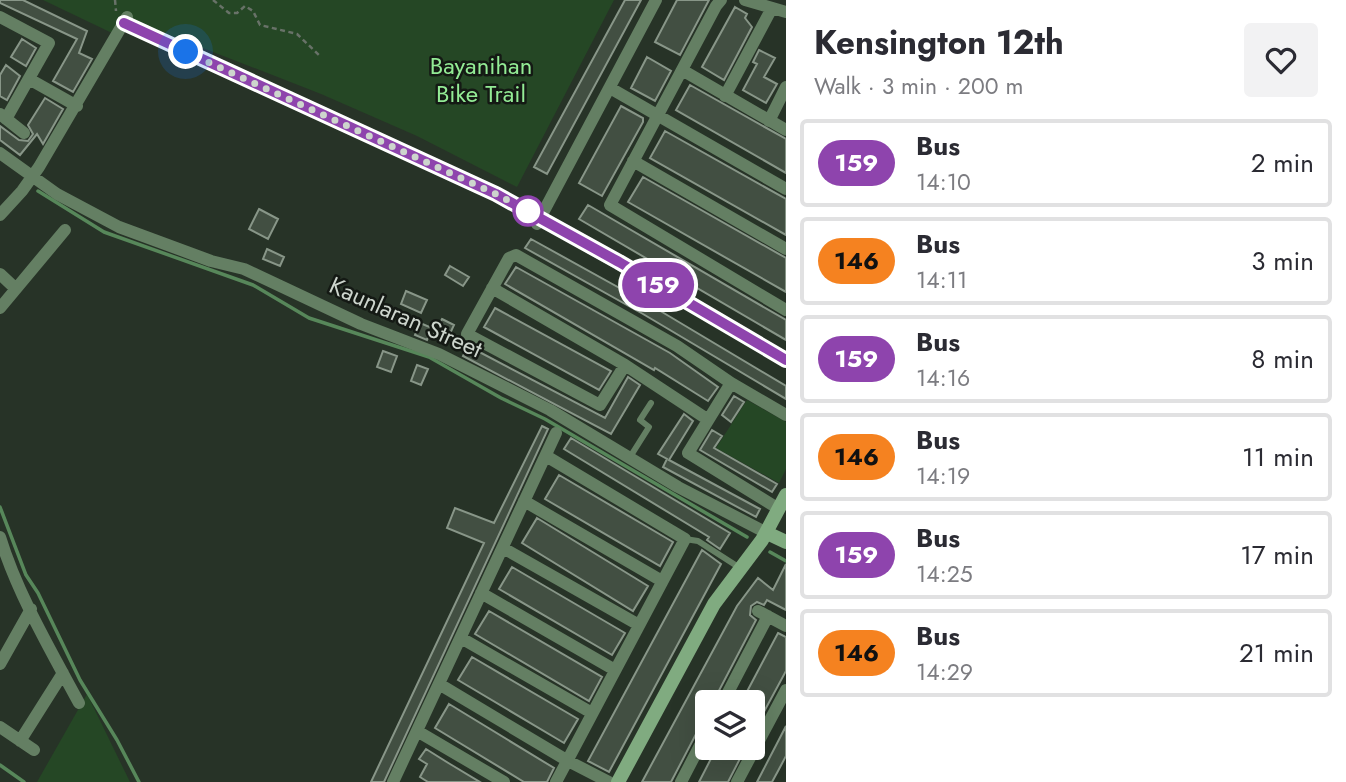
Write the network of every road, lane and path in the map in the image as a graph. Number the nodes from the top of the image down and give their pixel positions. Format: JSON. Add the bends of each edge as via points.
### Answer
{"nodes":[{"id":1,"x":213,"y":0,"type":"edge"},
{"id":2,"x":656,"y":0,"type":"edge"},
{"id":3,"x":721,"y":0,"type":"edge"},
{"id":4,"x":745,"y":0,"type":"edge"},
{"id":5,"x":772,"y":8,"type":"junction"},
{"id":6,"x":786,"y":12,"type":"edge"},
{"id":7,"x":2,"y":22,"type":"edge"},
{"id":8,"x":320,"y":55,"type":"dead end"},
{"id":9,"x":682,"y":70,"type":"junction"},
{"id":10,"x":29,"y":79,"type":"junction"},
{"id":11,"x":786,"y":87,"type":"edge"},
{"id":12,"x":610,"y":88,"type":"junction"},
{"id":13,"x":725,"y":96,"type":"junction"},
{"id":14,"x":77,"y":106,"type":"junction"},
{"id":15,"x":658,"y":116,"type":"junction"},
{"id":16,"x":3,"y":117,"type":"edge"},
{"id":17,"x":769,"y":121,"type":"junction"},
{"id":18,"x":786,"y":130,"type":"edge"},
{"id":19,"x":24,"y":133,"type":"dead end"},
{"id":20,"x":0,"y":153,"type":"edge"},
{"id":21,"x":634,"y":161,"type":"junction"},
{"id":22,"x":33,"y":177,"type":"junction"},
{"id":23,"x":786,"y":189,"type":"edge"},
{"id":24,"x":0,"y":215,"type":"edge"},
{"id":25,"x":538,"y":221,"type":"junction"},
{"id":26,"x":65,"y":230,"type":"dead end"},
{"id":27,"x":786,"y":249,"type":"edge"},
{"id":28,"x":0,"y":274,"type":"edge"},
{"id":29,"x":492,"y":288,"type":"junction"},
{"id":30,"x":16,"y":289,"type":"junction"},
{"id":31,"x":0,"y":308,"type":"edge"},
{"id":32,"x":786,"y":310,"type":"edge"},
{"id":33,"x":786,"y":360,"type":"edge"},
{"id":34,"x":625,"y":365,"type":"junction"},
{"id":35,"x":731,"y":383,"type":"junction"},
{"id":36,"x":651,"y":403,"type":"dead end"},
{"id":37,"x":786,"y":415,"type":"edge"},
{"id":38,"x":708,"y":419,"type":"junction"},
{"id":39,"x":556,"y":433,"type":"dead end"},
{"id":40,"x":545,"y":456,"type":"junction"},
{"id":41,"x":629,"y":458,"type":"junction"},
{"id":42,"x":786,"y":495,"type":"edge"},
{"id":43,"x":524,"y":502,"type":"junction"},
{"id":44,"x":779,"y":509,"type":"junction"},
{"id":45,"x":0,"y":537,"type":"edge"},
{"id":46,"x":685,"y":539,"type":"junction"},
{"id":47,"x":762,"y":541,"type":"junction"},
{"id":48,"x":786,"y":542,"type":"edge"},
{"id":49,"x":503,"y":548,"type":"junction"},
{"id":50,"x":3,"y":558,"type":"edge"},
{"id":51,"x":740,"y":568,"type":"junction"},
{"id":52,"x":662,"y":581,"type":"junction"},
{"id":53,"x":481,"y":593,"type":"junction"},
{"id":54,"x":31,"y":609,"type":"junction"},
{"id":55,"x":639,"y":625,"type":"junction"},
{"id":56,"x":786,"y":626,"type":"edge"},
{"id":57,"x":461,"y":638,"type":"junction"},
{"id":58,"x":0,"y":664,"type":"edge"},
{"id":59,"x":615,"y":670,"type":"junction"},
{"id":60,"x":63,"y":673,"type":"junction"},
{"id":61,"x":439,"y":684,"type":"junction"},
{"id":62,"x":728,"y":690,"type":"edge"},
{"id":63,"x":786,"y":690,"type":"edge"},
{"id":64,"x":79,"y":703,"type":"dead end"},
{"id":65,"x":592,"y":713,"type":"junction"},
{"id":66,"x":0,"y":727,"type":"edge"},
{"id":67,"x":417,"y":732,"type":"junction"},
{"id":68,"x":20,"y":741,"type":"junction"},
{"id":69,"x":34,"y":750,"type":"dead end"},
{"id":70,"x":695,"y":755,"type":"edge"},
{"id":71,"x":568,"y":761,"type":"junction"},
{"id":72,"x":398,"y":780,"type":"edge"},
{"id":73,"x":503,"y":782,"type":"edge"},
{"id":74,"x":556,"y":782,"type":"edge"},
{"id":75,"x":609,"y":782,"type":"edge"},
{"id":76,"x":618,"y":782,"type":"edge"},
{"id":77,"x":681,"y":782,"type":"edge"},
{"id":78,"x":737,"y":782,"type":"edge"}],
"edges":[{"from":1,"to":8,"type":"path","via":[[229,13],[245,6],[260,25],[297,34]]},
{"from":2,"to":12,"type":"street"},
{"from":3,"to":9,"type":"street"},
{"from":4,"to":5,"type":"street"},
{"from":5,"to":6,"type":"street"},
{"from":5,"to":13,"type":"street"},
{"from":7,"to":10,"type":"street","via":[[48,41]]},
{"from":9,"to":13,"type":"street"},
{"from":9,"to":15,"type":"street"},
{"from":10,"to":14,"type":"street"},
{"from":10,"to":16,"type":"street"},
{"from":11,"to":17,"type":"street"},
{"from":12,"to":15,"type":"street"},
{"from":12,"to":25,"type":"street"},
{"from":13,"to":17,"type":"street"},
{"from":14,"to":22,"type":"street"},
{"from":14,"to":25,"type":"street","via":[[126,20],[496,194]]},
{"from":15,"to":21,"type":"street"},
{"from":15,"to":23,"type":"street"},
{"from":16,"to":19,"type":"street"},
{"from":17,"to":18,"type":"street"},
{"from":20,"to":22,"type":"street","name":"Kaunlaran Street"},
{"from":21,"to":27,"type":"street"},
{"from":21,"to":32,"type":"street","via":[[610,205]]},
{"from":22,"to":24,"type":"street"},
{"from":22,"to":41,"type":"street","name":"Kaunlaran Street","via":[[118,227],[244,269],[343,316],[439,354],[550,410]]},
{"from":25,"to":33,"type":"street"},
{"from":26,"to":30,"type":"street"},
{"from":28,"to":30,"type":"street"},
{"from":29,"to":34,"type":"street"},
{"from":29,"to":34,"type":"street","via":[[467,334],[600,405]]},
{"from":29,"to":35,"type":"street","via":[[509,258],[516,255],[677,345]]},
{"from":30,"to":31,"type":"street"},
{"from":34,"to":38,"type":"street"},
{"from":35,"to":37,"type":"street"},
{"from":35,"to":38,"type":"street"},
{"from":36,"to":41,"type":"lane","via":[[640,421],[649,427]]},
{"from":38,"to":44,"type":"street","via":[[688,453]]},
{"from":39,"to":40,"type":"street"},
{"from":40,"to":43,"type":"street"},
{"from":40,"to":46,"type":"street"},
{"from":41,"to":47,"type":"street","name":"Kaunlaran Street"},
{"from":42,"to":44,"type":"street"},
{"from":43,"to":49,"type":"street"},
{"from":43,"to":52,"type":"street"},
{"from":44,"to":47,"type":"street"},
{"from":45,"to":50,"type":"street"},
{"from":46,"to":51,"type":"lane","via":[[698,541]]},
{"from":46,"to":52,"type":"street"},
{"from":47,"to":48,"type":"street","name":"Kaunlaran Street"},
{"from":47,"to":51,"type":"street"},
{"from":49,"to":53,"type":"street"},
{"from":49,"to":55,"type":"street"},
{"from":50,"to":54,"type":"street"},
{"from":51,"to":76,"type":"street","via":[[713,604]]},
{"from":52,"to":55,"type":"street"},
{"from":53,"to":57,"type":"street"},
{"from":53,"to":59,"type":"street"},
{"from":54,"to":58,"type":"street"},
{"from":54,"to":60,"type":"street"},
{"from":55,"to":59,"type":"street"},
{"from":56,"to":62,"type":"street","via":[[763,614]]},
{"from":57,"to":61,"type":"street"},
{"from":57,"to":65,"type":"street"},
{"from":59,"to":65,"type":"street"},
{"from":60,"to":64,"type":"street"},
{"from":60,"to":68,"type":"street"},
{"from":61,"to":67,"type":"street"},
{"from":61,"to":71,"type":"street"},
{"from":63,"to":78,"type":"street"},
{"from":65,"to":71,"type":"street"},
{"from":66,"to":68,"type":"street"},
{"from":67,"to":72,"type":"street"},
{"from":67,"to":73,"type":"street"},
{"from":68,"to":69,"type":"street"},
{"from":70,"to":77,"type":"street"},
{"from":71,"to":74,"type":"street"},
{"from":71,"to":75,"type":"street"}]}
